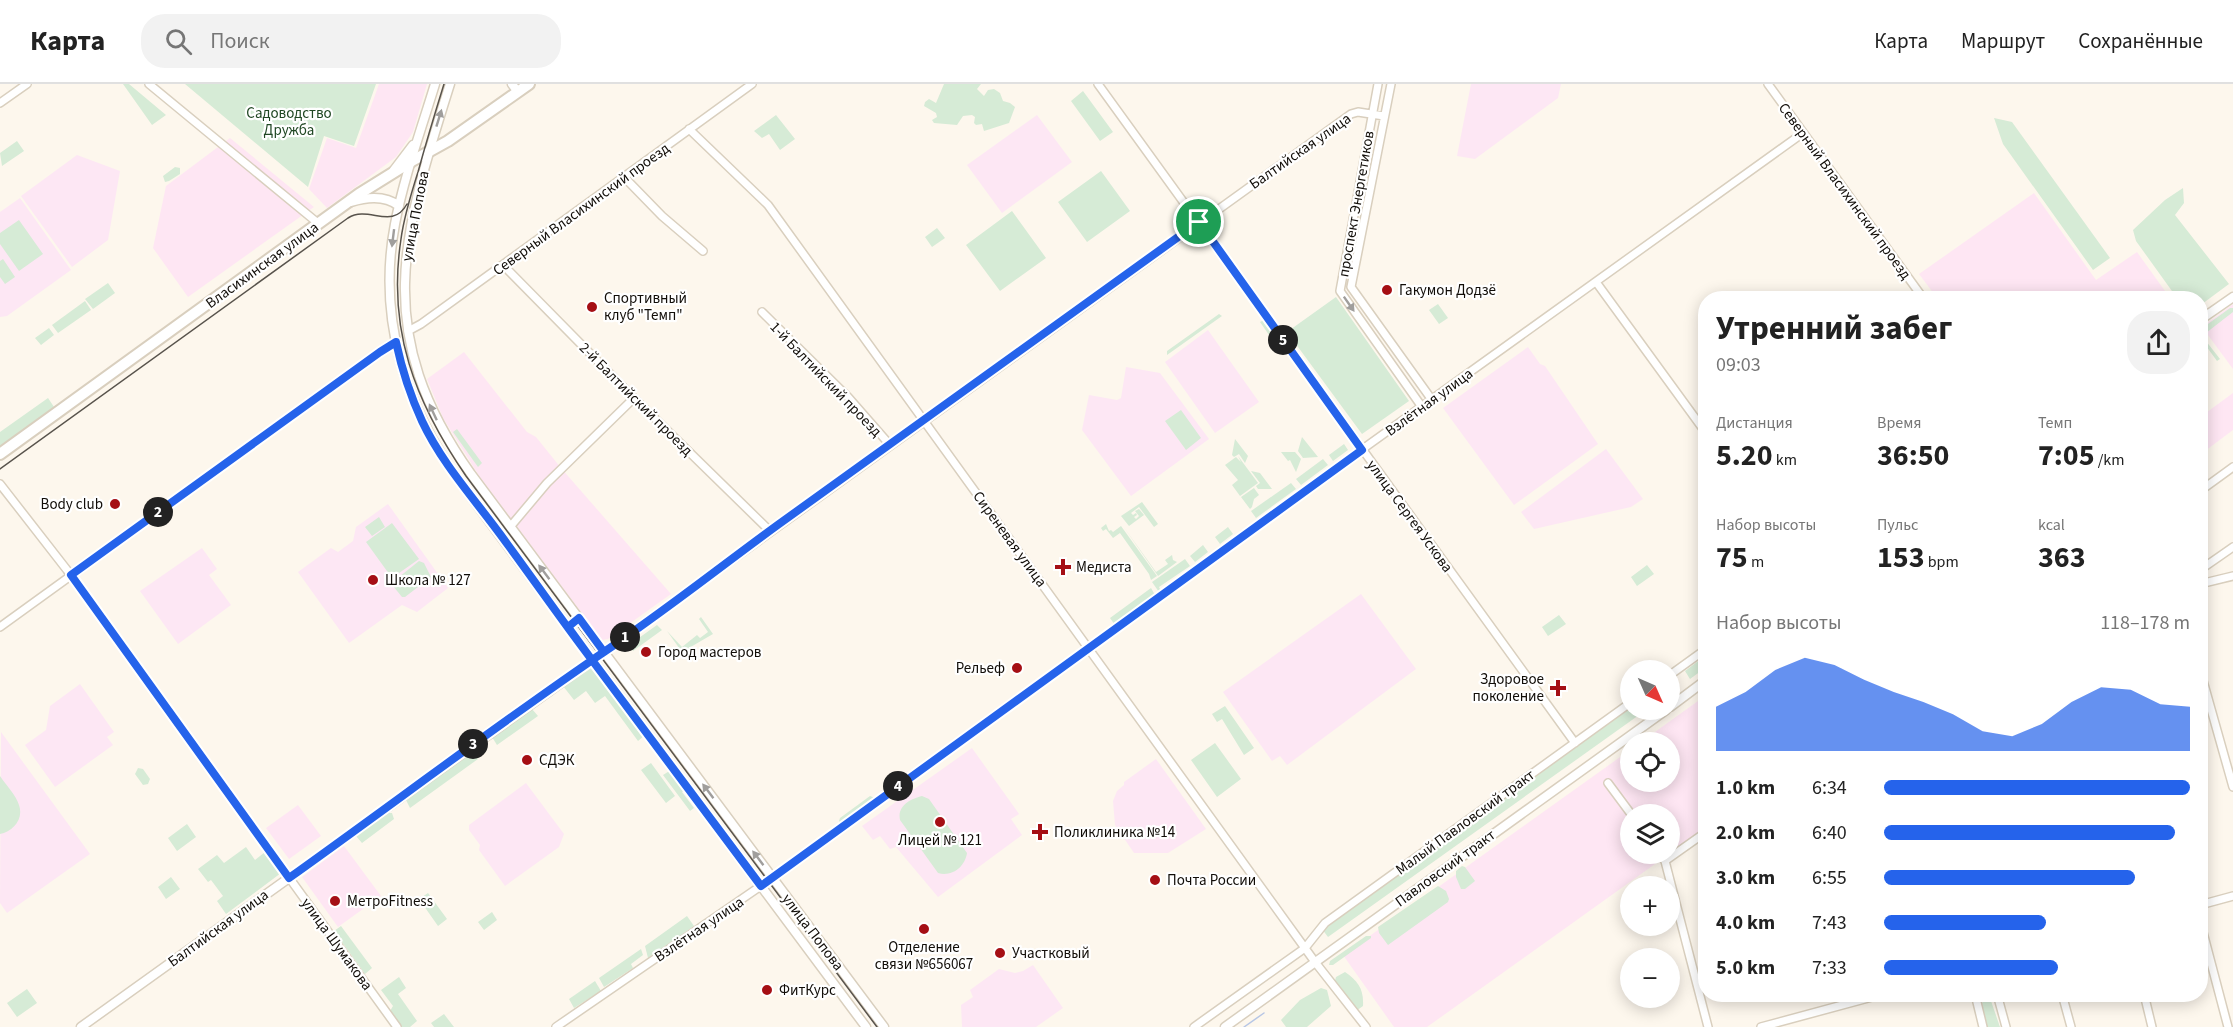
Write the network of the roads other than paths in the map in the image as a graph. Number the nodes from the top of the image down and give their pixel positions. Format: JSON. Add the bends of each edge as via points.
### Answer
{"nodes":[{"id":1,"x":27,"y":84,"type":"edge"},
{"id":2,"x":149,"y":84,"type":"edge"},
{"id":3,"x":435,"y":84,"type":"edge"},
{"id":4,"x":450,"y":84,"type":"edge"},
{"id":5,"x":529,"y":84,"type":"edge"},
{"id":6,"x":752,"y":84,"type":"edge"},
{"id":7,"x":1098,"y":84,"type":"edge"},
{"id":8,"x":1378,"y":84,"type":"edge"},
{"id":9,"x":1391,"y":84,"type":"edge"},
{"id":10,"x":1768,"y":84,"type":"edge"},
{"id":11,"x":515,"y":88,"type":"edge"},
{"id":12,"x":0,"y":103,"type":"edge"},
{"id":13,"x":1372,"y":114,"type":"junction"},
{"id":14,"x":1384,"y":116,"type":"junction"},
{"id":15,"x":689,"y":129,"type":"junction"},
{"id":16,"x":421,"y":131,"type":"junction"},
{"id":17,"x":1803,"y":133,"type":"junction"},
{"id":18,"x":441,"y":146,"type":"junction"},
{"id":19,"x":429,"y":151,"type":"junction"},
{"id":20,"x":412,"y":160,"type":"junction"},
{"id":21,"x":392,"y":172,"type":"junction"},
{"id":22,"x":625,"y":178,"type":"junction"},
{"id":23,"x":421,"y":180,"type":"junction"},
{"id":24,"x":347,"y":203,"type":"junction"},
{"id":25,"x":399,"y":206,"type":"junction"},
{"id":26,"x":1199,"y":222,"type":"junction"},
{"id":27,"x":319,"y":224,"type":"junction"},
{"id":28,"x":703,"y":251,"type":"dead end"},
{"id":29,"x":503,"y":265,"type":"junction"},
{"id":30,"x":1596,"y":282,"type":"junction"},
{"id":31,"x":1918,"y":291,"type":"edge"},
{"id":32,"x":2233,"y":297,"type":"edge"},
{"id":33,"x":762,"y":312,"type":"dead end"},
{"id":34,"x":2208,"y":314,"type":"edge"},
{"id":35,"x":408,"y":331,"type":"junction"},
{"id":36,"x":396,"y":342,"type":"junction"},
{"id":37,"x":1395,"y":348,"type":"junction"},
{"id":38,"x":1385,"y":355,"type":"junction"},
{"id":39,"x":634,"y":398,"type":"junction"},
{"id":40,"x":1432,"y":400,"type":"junction"},
{"id":41,"x":1422,"y":407,"type":"junction"},
{"id":42,"x":924,"y":421,"type":"junction"},
{"id":43,"x":1698,"y":422,"type":"edge"},
{"id":44,"x":890,"y":445,"type":"junction"},
{"id":45,"x":1362,"y":450,"type":"junction"},
{"id":46,"x":0,"y":454,"type":"edge"},
{"id":47,"x":2233,"y":467,"type":"edge"},
{"id":48,"x":0,"y":484,"type":"edge"},
{"id":49,"x":2208,"y":485,"type":"edge"},
{"id":50,"x":510,"y":526,"type":"junction"},
{"id":51,"x":770,"y":531,"type":"junction"},
{"id":52,"x":2233,"y":547,"type":"edge"},
{"id":53,"x":2208,"y":564,"type":"edge"},
{"id":54,"x":71,"y":575,"type":"junction"},
{"id":55,"x":2233,"y":576,"type":"edge"},
{"id":56,"x":2208,"y":582,"type":"edge"},
{"id":57,"x":579,"y":618,"type":"junction"},
{"id":58,"x":0,"y":627,"type":"edge"},
{"id":59,"x":568,"y":627,"type":"junction"},
{"id":60,"x":1089,"y":648,"type":"junction"},
{"id":61,"x":604,"y":652,"type":"junction"},
{"id":62,"x":1698,"y":655,"type":"edge"},
{"id":63,"x":592,"y":660,"type":"junction"},
{"id":64,"x":1680,"y":668,"type":"edge"},
{"id":65,"x":1698,"y":686,"type":"edge"},
{"id":66,"x":2208,"y":698,"type":"edge"},
{"id":67,"x":1680,"y":700,"type":"edge"},
{"id":68,"x":1620,"y":710,"type":"edge"},
{"id":69,"x":1652,"y":720,"type":"edge"},
{"id":70,"x":1575,"y":742,"type":"junction"},
{"id":71,"x":1608,"y":783,"type":"dead end"},
{"id":72,"x":2233,"y":787,"type":"edge"},
{"id":73,"x":1624,"y":804,"type":"edge"},
{"id":74,"x":1698,"y":838,"type":"edge"},
{"id":75,"x":1680,"y":850,"type":"edge"},
{"id":76,"x":1666,"y":864,"type":"edge"},
{"id":77,"x":289,"y":878,"type":"junction"},
{"id":78,"x":773,"y":878,"type":"junction"},
{"id":79,"x":761,"y":886,"type":"junction"},
{"id":80,"x":2233,"y":896,"type":"edge"},
{"id":81,"x":2208,"y":902,"type":"edge"},
{"id":82,"x":1305,"y":948,"type":"junction"},
{"id":83,"x":2208,"y":951,"type":"edge"},
{"id":84,"x":1315,"y":962,"type":"junction"},
{"id":85,"x":1698,"y":988,"type":"edge"},
{"id":86,"x":1702,"y":1002,"type":"edge"},
{"id":87,"x":1853,"y":1002,"type":"edge"},
{"id":88,"x":1977,"y":1002,"type":"edge"},
{"id":89,"x":1999,"y":1002,"type":"edge"},
{"id":90,"x":2064,"y":1002,"type":"edge"},
{"id":91,"x":2146,"y":1002,"type":"edge"},
{"id":92,"x":81,"y":1027,"type":"edge"},
{"id":93,"x":397,"y":1027,"type":"edge"},
{"id":94,"x":556,"y":1027,"type":"edge"},
{"id":95,"x":866,"y":1027,"type":"edge"},
{"id":96,"x":884,"y":1027,"type":"edge"},
{"id":97,"x":1194,"y":1027,"type":"edge"},
{"id":98,"x":1225,"y":1027,"type":"edge"},
{"id":99,"x":1366,"y":1027,"type":"edge"},
{"id":100,"x":1708,"y":1027,"type":"edge"},
{"id":101,"x":1761,"y":1027,"type":"edge"},
{"id":102,"x":1983,"y":1027,"type":"edge"},
{"id":103,"x":2006,"y":1027,"type":"edge"},
{"id":104,"x":2071,"y":1027,"type":"edge"},
{"id":105,"x":2152,"y":1027,"type":"edge"},
{"id":106,"x":2228,"y":1027,"type":"edge"}],
"edges":[{"from":1,"to":12,"type":"street"},
{"from":2,"to":27,"type":"street"},
{"from":3,"to":16,"type":"main road","name":"улица Попова"},
{"from":19,"to":4,"type":"main road","name":"улица Попова","one_way":true},
{"from":5,"to":11,"type":"highway","name":"Власихинская улица"},
{"from":6,"to":15,"type":"street","name":"Северный Власихинский проезд"},
{"from":7,"to":26,"type":"street","name":"улица Сергея Ускова"},
{"from":8,"to":13,"type":"street","name":"проспект Энергетиков"},
{"from":9,"to":14,"type":"street","name":"проспект Энергетиков"},
{"from":10,"to":17,"type":"street","name":"Северный Власихинский проезд"},
{"from":11,"to":18,"type":"highway","name":"Власихинская улица"},
{"from":13,"to":14,"type":"street","name":"Балтийская улица"},
{"from":13,"to":26,"type":"street","name":"Балтийская улица","via":[[1351,114]]},
{"from":13,"to":38,"type":"street","name":"проспект Энергетиков","one_way":true,"via":[[1340,291]]},
{"from":14,"to":37,"type":"street","name":"проспект Энергетиков","via":[[1351,287]]},
{"from":15,"to":22,"type":"street","name":"Северный Власихинский проезд"},
{"from":15,"to":42,"type":"street","name":"Сиреневая улица","via":[[768,205]]},
{"from":16,"to":20,"type":"main road","name":"улица Попова"},
{"from":16,"to":21,"type":"main road"},
{"from":17,"to":30,"type":"street","name":"Взлётная улица"},
{"from":17,"to":31,"type":"street","name":"Северный Власихинский проезд"},
{"from":18,"to":19,"type":"highway","name":"Власихинская улица"},
{"from":18,"to":23,"type":"main road"},
{"from":19,"to":20,"type":"highway","name":"Власихинская улица"},
{"from":19,"to":23,"type":"main road","name":"улица Попова"},
{"from":20,"to":21,"type":"highway","name":"Власихинская улица"},
{"from":20,"to":25,"type":"main road","name":"улица Попова"},
{"from":21,"to":24,"type":"highway","name":"Власихинская улица"},
{"from":22,"to":28,"type":"street"},
{"from":22,"to":29,"type":"street","name":"Северный Власихинский проезд"},
{"from":23,"to":35,"type":"main road","name":"улица Попова","via":[[406,254],[404,299]]},
{"from":24,"to":25,"type":"main road","via":[[375,198]]},
{"from":24,"to":27,"type":"highway","name":"Власихинская улица"},
{"from":25,"to":36,"type":"main road","name":"улица Попова","one_way":true,"via":[[390,267]]},
{"from":26,"to":42,"type":"street","name":"Балтийская улица"},
{"from":26,"to":45,"type":"street","name":"улица Сергея Ускова"},
{"from":27,"to":46,"type":"highway","name":"Власихинская улица"},
{"from":29,"to":35,"type":"street","name":"Северный Власихинский проезд"},
{"from":29,"to":39,"type":"street","name":"2-й Балтийский проезд"},
{"from":30,"to":40,"type":"street","name":"Взлётная улица"},
{"from":30,"to":43,"type":"street"},
{"from":32,"to":34,"type":"main road"},
{"from":33,"to":44,"type":"street","name":"1-й Балтийский проезд","via":[[848,397]]},
{"from":50,"to":35,"type":"main road","name":"улица Попова","one_way":true,"via":[[454,450],[435,417]]},
{"from":36,"to":54,"type":"street"},
{"from":36,"to":59,"type":"main road","name":"улица Попова","via":[[414,402],[443,458]]},
{"from":37,"to":38,"type":"street"},
{"from":37,"to":40,"type":"street","name":"проспект Энергетиков"},
{"from":38,"to":41,"type":"street","name":"проспект Энергетиков"},
{"from":39,"to":50,"type":"street","via":[[547,483]]},
{"from":39,"to":51,"type":"street","name":"2-й Балтийский проезд"},
{"from":40,"to":41,"type":"street","name":"Взлётная улица"},
{"from":41,"to":45,"type":"street","name":"Взлётная улица"},
{"from":42,"to":44,"type":"street","name":"Балтийская улица"},
{"from":42,"to":60,"type":"street","name":"Сиреневая улица"},
{"from":44,"to":51,"type":"street","name":"Балтийская улица"},
{"from":45,"to":60,"type":"street","name":"Взлётная улица"},
{"from":45,"to":70,"type":"street","name":"улица Сергея Ускова"},
{"from":47,"to":49,"type":"street"},
{"from":48,"to":54,"type":"street","name":"улица Шумакова"},
{"from":57,"to":50,"type":"main road","name":"улица Попова","one_way":true},
{"from":51,"to":61,"type":"street","name":"Балтийская улица"},
{"from":52,"to":53,"type":"street"},
{"from":54,"to":58,"type":"street"},
{"from":54,"to":77,"type":"street","name":"улица Шумакова"},
{"from":55,"to":56,"type":"street"},
{"from":57,"to":59,"type":"main road"},
{"from":57,"to":61,"type":"main road","name":"улица Попова"},
{"from":59,"to":63,"type":"main road","name":"улица Попова"},
{"from":60,"to":78,"type":"street","name":"Взлётная улица"},
{"from":60,"to":82,"type":"street","name":"Сиреневая улица"},
{"from":61,"to":63,"type":"main road","name":"Балтийская улица"},
{"from":78,"to":61,"type":"main road","name":"улица Попова","one_way":true},
{"from":62,"to":64,"type":"street"},
{"from":63,"to":77,"type":"main road","name":"Балтийская улица"},
{"from":63,"to":79,"type":"main road","name":"улица Попова"},
{"from":65,"to":67,"type":"main road"},
{"from":66,"to":72,"type":"street"},
{"from":68,"to":70,"type":"street","name":"Малый Павловский тракт"},
{"from":69,"to":84,"type":"main road","name":"Павловский тракт"},
{"from":70,"to":82,"type":"street","name":"Малый Павловский тракт","via":[[1325,923]]},
{"from":71,"to":73,"type":"street"},
{"from":74,"to":75,"type":"street"},
{"from":76,"to":85,"type":"street"},
{"from":77,"to":92,"type":"main road","name":"Балтийская улица"},
{"from":77,"to":93,"type":"street","name":"улица Шумакова"},
{"from":78,"to":79,"type":"street","name":"Взлётная улица"},
{"from":78,"to":96,"type":"main road","name":"улица Попова"},
{"from":79,"to":94,"type":"street","name":"Взлётная улица"},
{"from":79,"to":95,"type":"main road","name":"улица Попова"},
{"from":80,"to":81,"type":"street"},
{"from":82,"to":84,"type":"street","name":"Сиреневая улица"},
{"from":82,"to":97,"type":"street","name":"Малый Павловский тракт"},
{"from":83,"to":106,"type":"street"},
{"from":84,"to":98,"type":"main road","name":"Павловский тракт"},
{"from":84,"to":99,"type":"street","name":"Сиреневая улица"},
{"from":86,"to":100,"type":"street"},
{"from":87,"to":101,"type":"street"},
{"from":88,"to":102,"type":"street"},
{"from":89,"to":103,"type":"street"},
{"from":90,"to":104,"type":"street"},
{"from":91,"to":105,"type":"street"}]}
